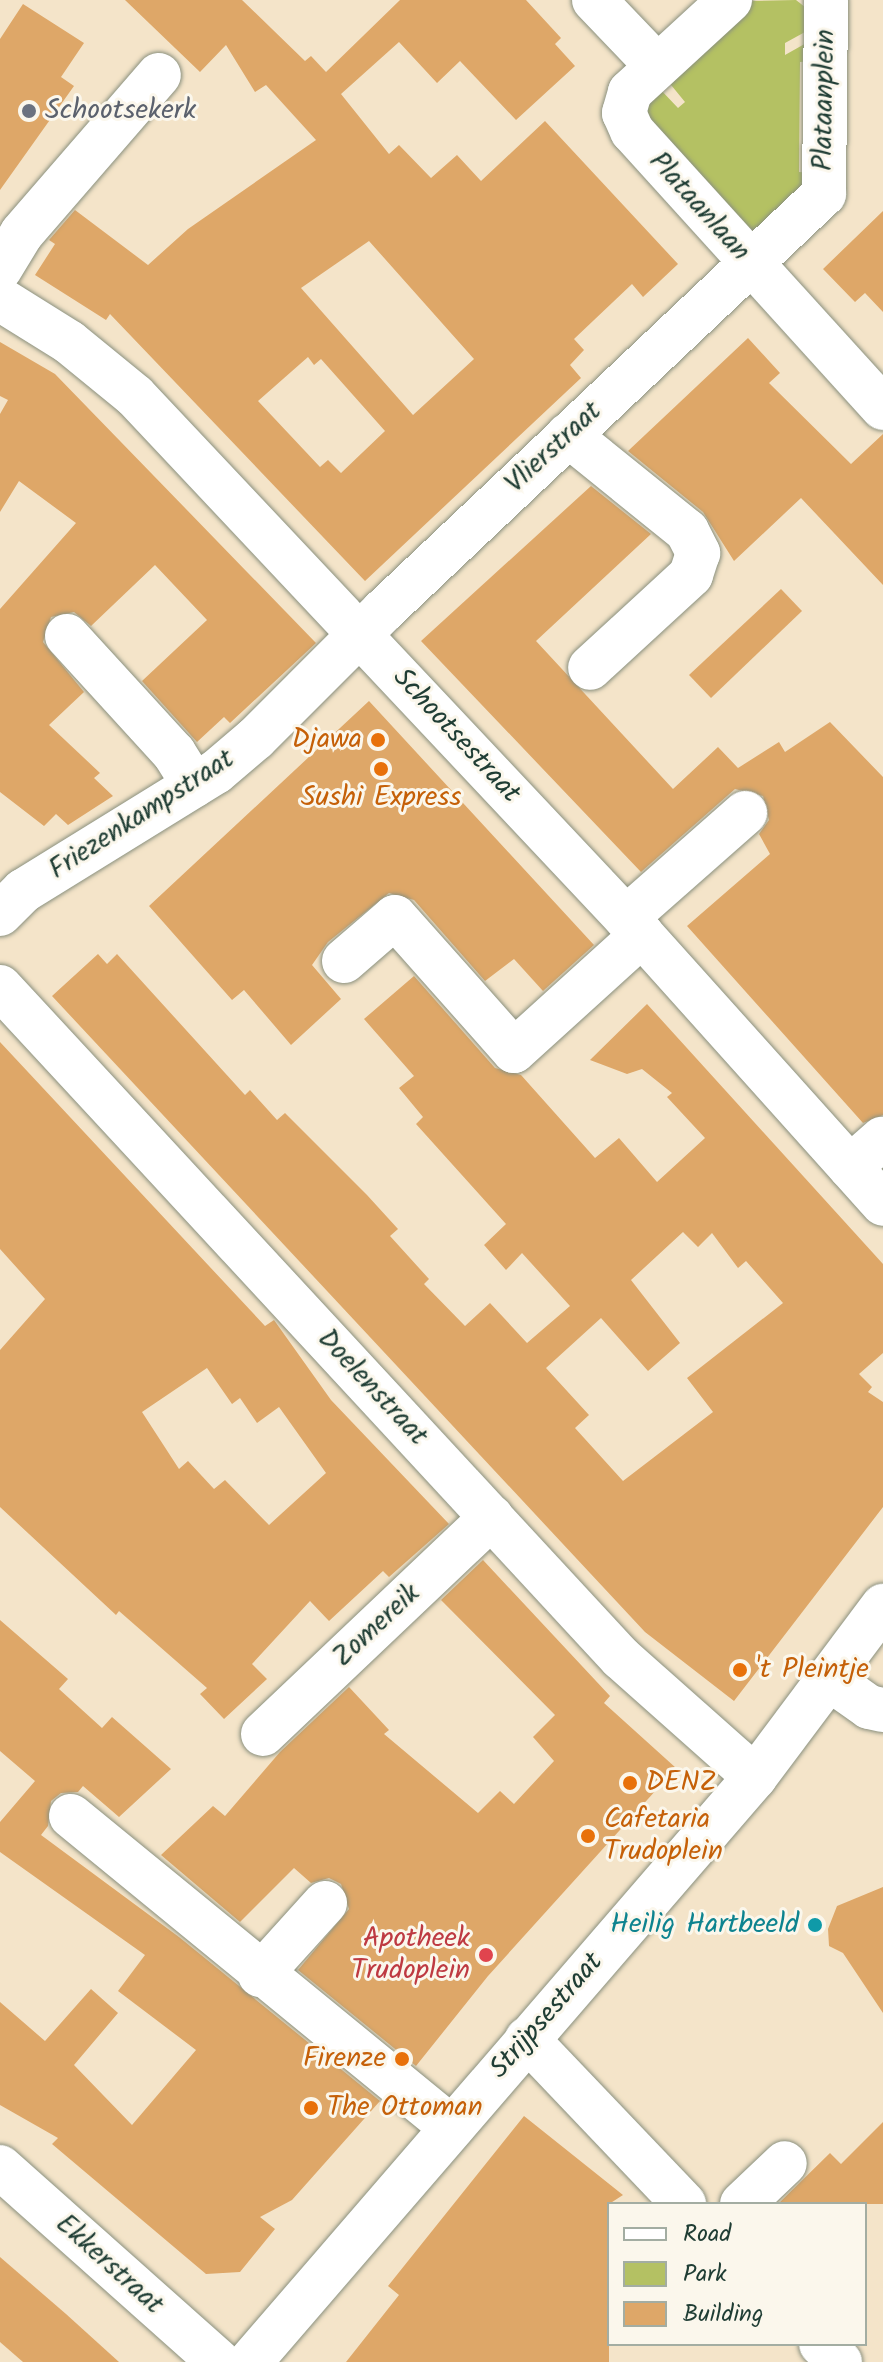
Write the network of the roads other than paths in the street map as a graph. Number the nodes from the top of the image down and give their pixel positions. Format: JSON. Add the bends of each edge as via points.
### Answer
{"nodes":[{"id":1,"x":594,"y":0,"type":"edge"},
{"id":2,"x":730,"y":0,"type":"edge"},
{"id":3,"x":826,"y":0,"type":"edge"},
{"id":4,"x":657,"y":66,"type":"junction"},
{"id":5,"x":159,"y":75,"type":"dead end"},
{"id":6,"x":750,"y":264,"type":"junction"},
{"id":7,"x":0,"y":269,"type":"edge"},
{"id":8,"x":0,"y":299,"type":"edge"},
{"id":9,"x":883,"y":408,"type":"edge"},
{"id":10,"x":568,"y":435,"type":"junction"},
{"id":11,"x":360,"y":633,"type":"junction"},
{"id":12,"x":67,"y":636,"type":"dead end"},
{"id":13,"x":590,"y":668,"type":"dead end"},
{"id":14,"x":194,"y":785,"type":"junction"},
{"id":15,"x":745,"y":813,"type":"dead end"},
{"id":16,"x":8,"y":891,"type":"edge"},
{"id":17,"x":634,"y":927,"type":"junction"},
{"id":18,"x":344,"y":961,"type":"dead end"},
{"id":19,"x":0,"y":987,"type":"edge"},
{"id":20,"x":882,"y":1139,"type":"edge"},
{"id":21,"x":850,"y":1167,"type":"junction"},
{"id":22,"x":883,"y":1204,"type":"edge"},
{"id":23,"x":492,"y":1517,"type":"junction"},
{"id":24,"x":883,"y":1606,"type":"edge"},
{"id":25,"x":828,"y":1678,"type":"junction"},
{"id":26,"x":883,"y":1710,"type":"edge"},
{"id":27,"x":263,"y":1734,"type":"dead end"},
{"id":28,"x":755,"y":1777,"type":"junction"},
{"id":29,"x":71,"y":1816,"type":"dead end"},
{"id":30,"x":325,"y":1903,"type":"dead end"},
{"id":31,"x":260,"y":1975,"type":"junction"},
{"id":32,"x":527,"y":2039,"type":"junction"},
{"id":33,"x":451,"y":2127,"type":"junction"},
{"id":34,"x":785,"y":2163,"type":"dead end"},
{"id":35,"x":5,"y":2183,"type":"edge"},
{"id":36,"x":682,"y":2202,"type":"edge"},
{"id":37,"x":744,"y":2202,"type":"edge"},
{"id":38,"x":823,"y":2346,"type":"edge"},
{"id":39,"x":219,"y":2362,"type":"edge"},
{"id":40,"x":250,"y":2362,"type":"edge"},
{"id":41,"x":840,"y":2362,"type":"edge"}],
"edges":[{"from":1,"to":4,"type":"street"},
{"from":2,"to":4,"type":"street"},
{"from":3,"to":6,"type":"street","name":"Plataanplein","via":[[824,194]]},
{"from":4,"to":6,"type":"street","name":"Plataanlaan","via":[[625,103],[632,131]]},
{"from":5,"to":7,"type":"street","via":[[22,233]]},
{"from":6,"to":9,"type":"street","name":"Plataanlaan"},
{"from":6,"to":10,"type":"street","name":"Vlierstraat"},
{"from":8,"to":11,"type":"street","name":"Schootsestraat","via":[[69,342],[135,396]]},
{"from":10,"to":11,"type":"street","name":"Vlierstraat"},
{"from":10,"to":13,"type":"street","via":[[687,531],[698,553],[691,575]]},
{"from":11,"to":14,"type":"street","name":"Friezenkampstraat","via":[[256,738]]},
{"from":11,"to":17,"type":"street","name":"Schootsestraat"},
{"from":12,"to":14,"type":"street","via":[[174,753]]},
{"from":14,"to":16,"type":"street","name":"Friezenkampstraat"},
{"from":15,"to":17,"type":"street"},
{"from":17,"to":18,"type":"street","via":[[514,1051],[395,917]]},
{"from":17,"to":21,"type":"street","name":"Schootsestraat"},
{"from":19,"to":23,"type":"street","name":"Doelenstraat"},
{"from":20,"to":21,"type":"street"},
{"from":21,"to":22,"type":"street","name":"Schootsestraat"},
{"from":23,"to":27,"type":"street","name":"Zomereik"},
{"from":23,"to":28,"type":"street","name":"Doelenstraat","via":[[621,1658]]},
{"from":24,"to":25,"type":"street","name":"Strijpsestraat"},
{"from":25,"to":26,"type":"street","via":[[869,1707]]},
{"from":25,"to":28,"type":"street","name":"Strijpsestraat"},
{"from":28,"to":32,"type":"street","name":"Strijpsestraat"},
{"from":29,"to":31,"type":"street"},
{"from":30,"to":31,"type":"street"},
{"from":31,"to":33,"type":"street"},
{"from":32,"to":33,"type":"street","name":"Strijpsestraat"},
{"from":32,"to":36,"type":"street"},
{"from":33,"to":40,"type":"street","name":"Strijpsestraat"},
{"from":34,"to":37,"type":"street"},
{"from":35,"to":39,"type":"street","name":"Ekkerstraat"},
{"from":38,"to":41,"type":"street"}]}
